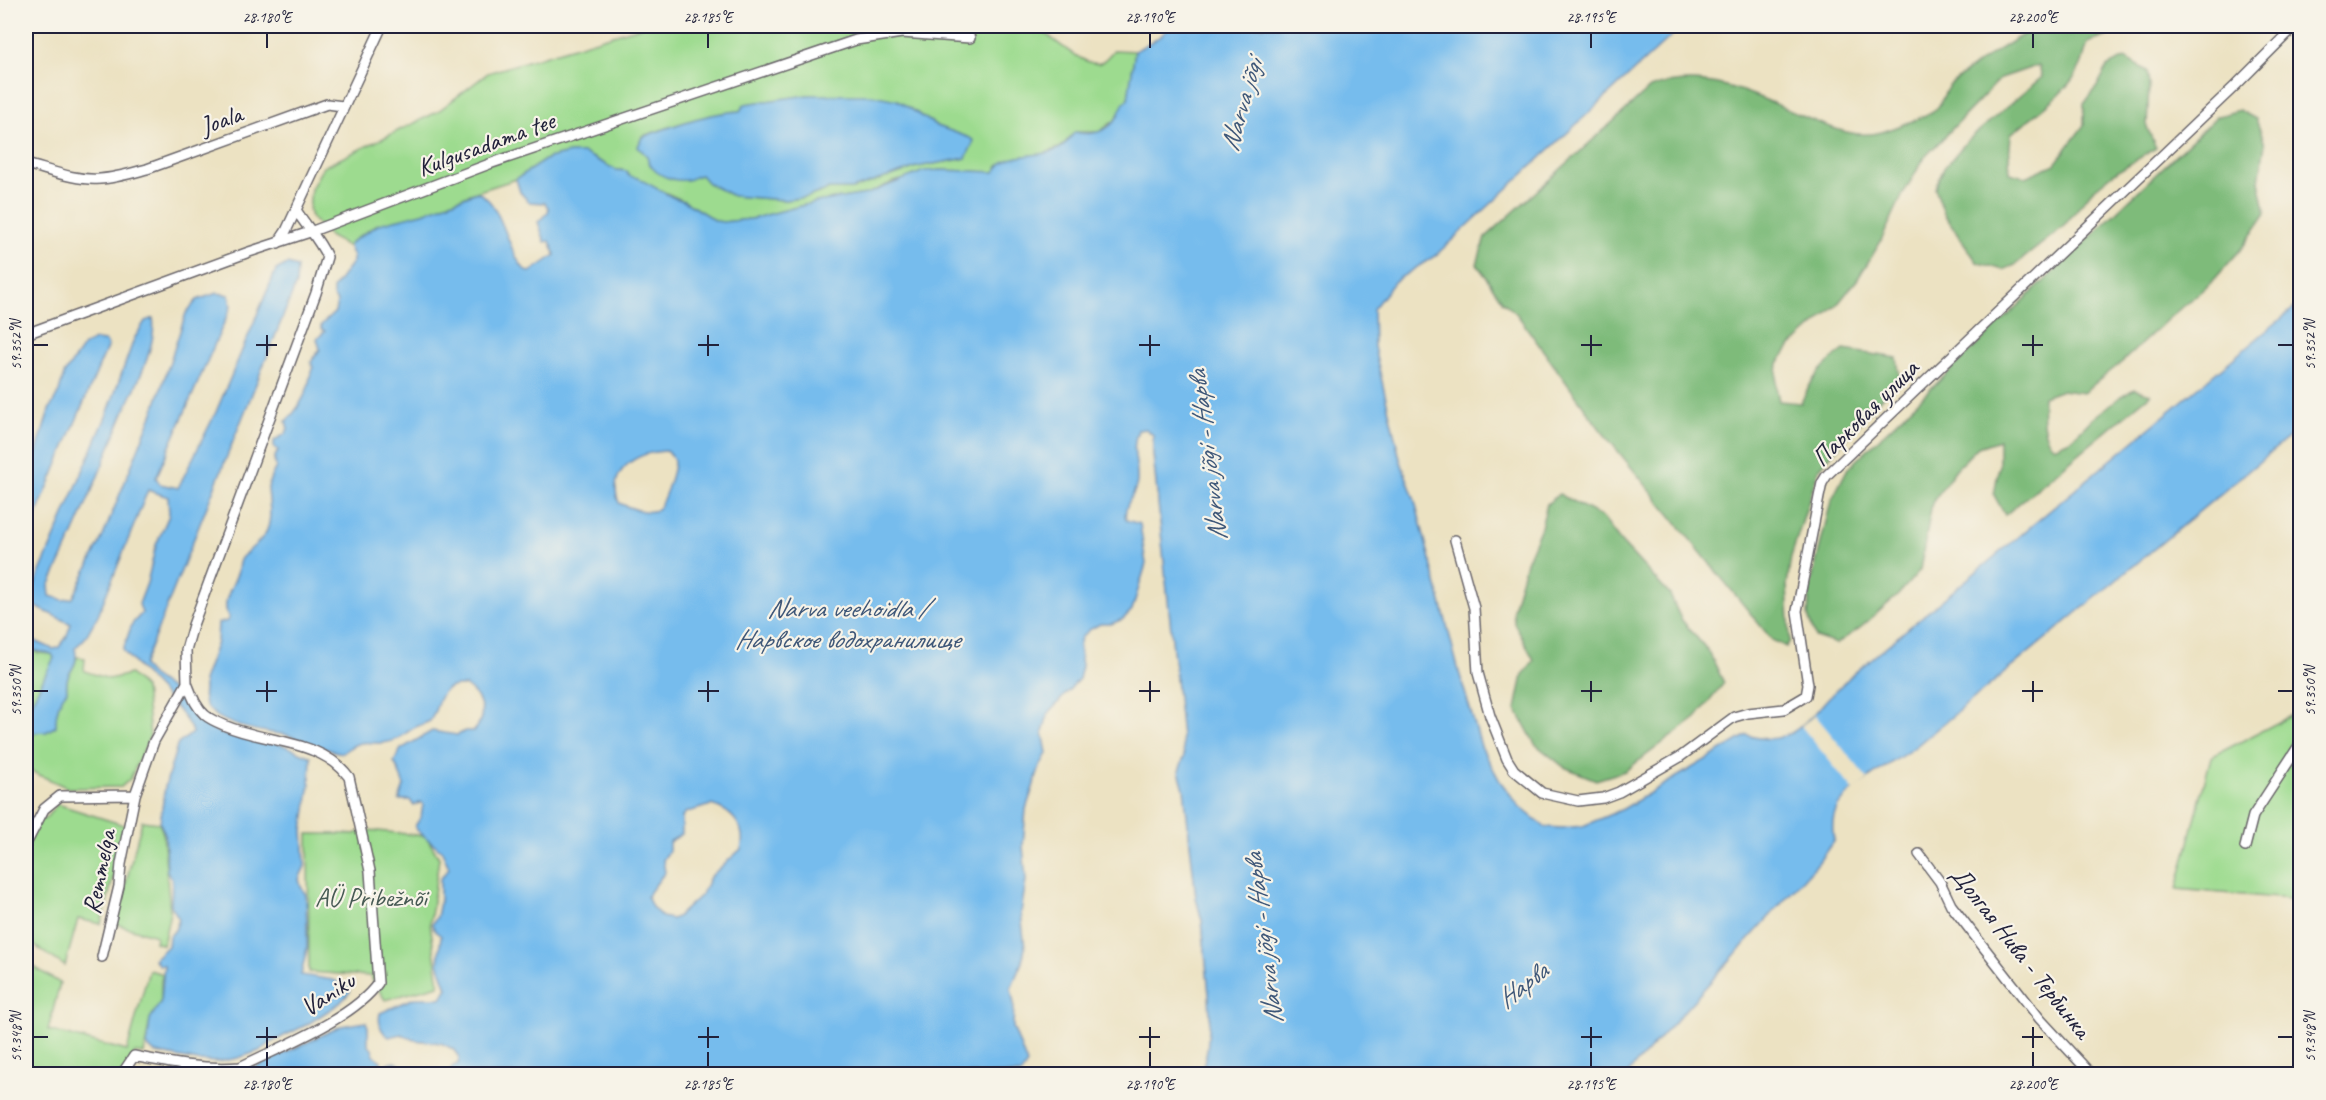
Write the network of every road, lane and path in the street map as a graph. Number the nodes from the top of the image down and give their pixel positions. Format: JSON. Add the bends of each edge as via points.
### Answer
{"nodes":[{"id":1,"x":382,"y":26,"type":"edge"},
{"id":2,"x":2295,"y":26,"type":"edge"},
{"id":3,"x":970,"y":38,"type":"dead end"},
{"id":4,"x":343,"y":106,"type":"junction"},
{"id":5,"x":26,"y":164,"type":"edge"},
{"id":6,"x":296,"y":210,"type":"junction"},
{"id":7,"x":310,"y":232,"type":"junction"},
{"id":8,"x":278,"y":243,"type":"junction"},
{"id":9,"x":26,"y":334,"type":"edge"},
{"id":10,"x":1455,"y":540,"type":"dead end"},
{"id":11,"x":187,"y":683,"type":"junction"},
{"id":12,"x":2301,"y":744,"type":"edge"},
{"id":13,"x":135,"y":795,"type":"junction"},
{"id":14,"x":26,"y":844,"type":"edge"},
{"id":15,"x":2245,"y":847,"type":"dead end"},
{"id":16,"x":1919,"y":854,"type":"dead end"},
{"id":17,"x":102,"y":957,"type":"dead end"},
{"id":18,"x":122,"y":1074,"type":"edge"},
{"id":19,"x":2091,"y":1074,"type":"edge"}],
"edges":[{"from":1,"to":4,"type":"street"},
{"from":2,"to":10,"type":"street","name":"Парковая улица","via":[[1827,475],[1822,483],[1798,603],[1808,686],[1806,696],[1795,705],[1734,717],[1680,757],[1603,798],[1578,801],[1542,793],[1514,770],[1490,716],[1478,673],[1474,608]]},
{"from":3,"to":7,"type":"street","name":"Kulgusadama tee","via":[[902,33],[856,40],[492,163]]},
{"from":4,"to":5,"type":"street","name":"Joala","via":[[327,104],[147,169],[117,176],[74,176]]},
{"from":4,"to":6,"type":"street"},
{"from":6,"to":7,"type":"street"},
{"from":6,"to":8,"type":"street"},
{"from":7,"to":8,"type":"street","name":"Kulgusadama tee"},
{"from":7,"to":11,"type":"street","via":[[327,257],[193,625],[186,650]]},
{"from":8,"to":9,"type":"street","name":"Kulgusadama tee"},
{"from":11,"to":13,"type":"street","name":"Remmelga","via":[[154,741]]},
{"from":11,"to":18,"type":"street","name":"Vaniku","via":[[196,706],[207,718],[314,751],[342,767],[349,777],[369,871],[378,983],[369,996],[348,1012],[240,1067],[188,1066],[134,1056]]},
{"from":12,"to":15,"type":"street","via":[[2253,816]]},
{"from":13,"to":14,"type":"street","via":[[60,796],[44,809]]},
{"from":13,"to":17,"type":"street","name":"Remmelga"},
{"from":16,"to":19,"type":"street","name":"Долгая Нива - Тербинка","via":[[1951,905],[2019,992]]}]}
